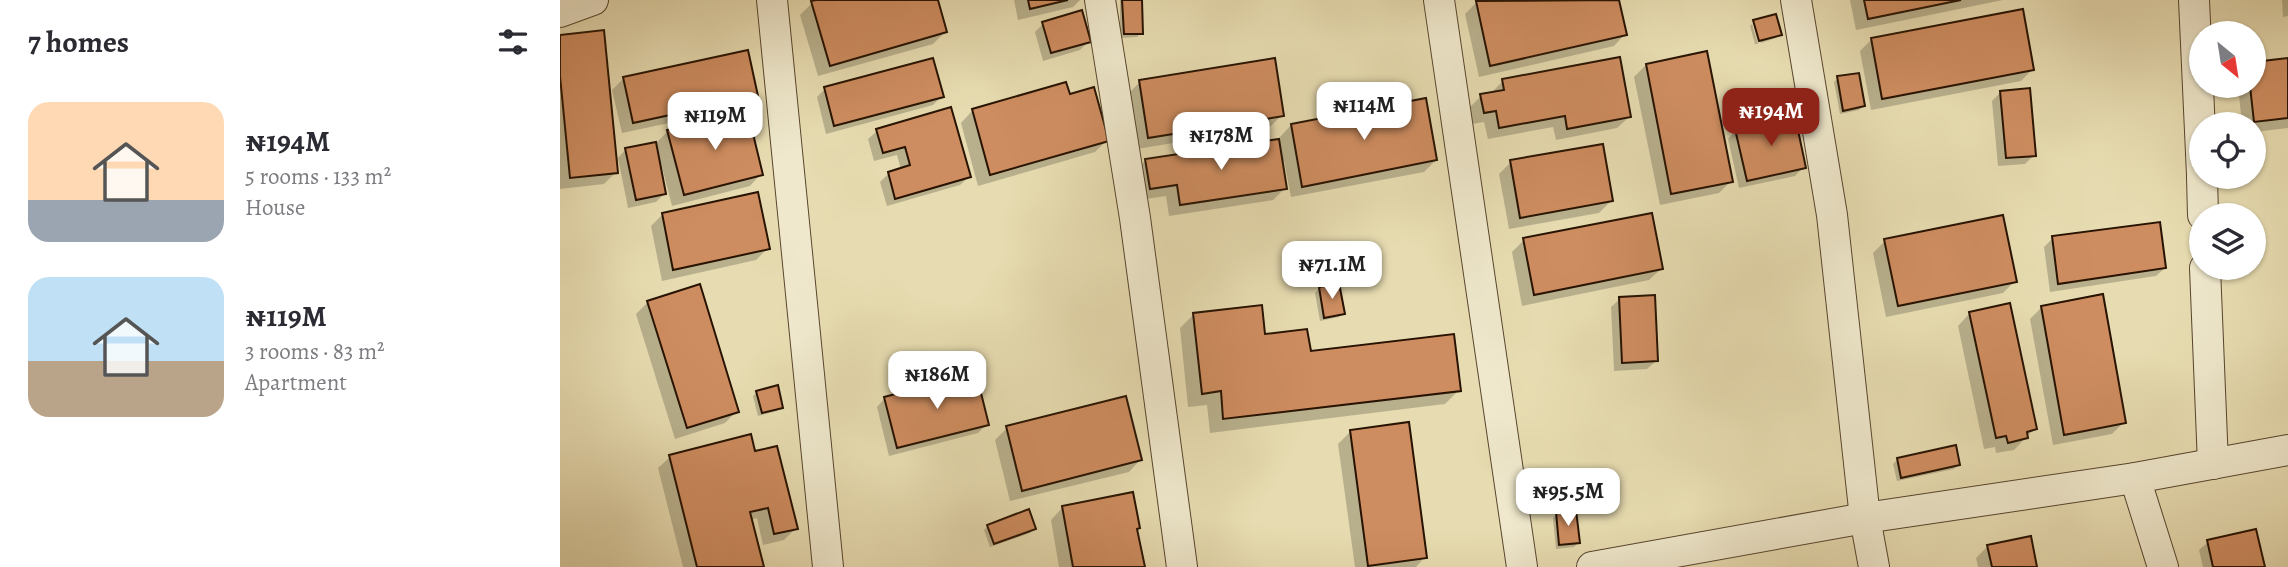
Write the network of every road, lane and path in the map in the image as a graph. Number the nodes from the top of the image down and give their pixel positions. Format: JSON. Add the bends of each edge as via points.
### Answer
{"nodes":[{"id":1,"x":593,"y":0,"type":"edge"},
{"id":2,"x":772,"y":0,"type":"edge"},
{"id":3,"x":1100,"y":0,"type":"edge"},
{"id":4,"x":1439,"y":0,"type":"edge"},
{"id":5,"x":1796,"y":0,"type":"edge"},
{"id":6,"x":2194,"y":0,"type":"edge"},
{"id":7,"x":560,"y":12,"type":"edge"},
{"id":8,"x":2199,"y":112,"type":"edge"},
{"id":9,"x":2205,"y":280,"type":"edge"},
{"id":10,"x":2288,"y":450,"type":"edge"},
{"id":11,"x":2213,"y":464,"type":"junction"},
{"id":12,"x":2135,"y":478,"type":"junction"},
{"id":13,"x":1865,"y":519,"type":"junction"},
{"id":14,"x":828,"y":567,"type":"edge"},
{"id":15,"x":1182,"y":567,"type":"edge"},
{"id":16,"x":1522,"y":567,"type":"edge"},
{"id":17,"x":1592,"y":567,"type":"edge"},
{"id":18,"x":1874,"y":567,"type":"edge"},
{"id":19,"x":2162,"y":567,"type":"edge"}],
"edges":[{"from":1,"to":7,"type":"street"},
{"from":2,"to":14,"type":"street"},
{"from":3,"to":15,"type":"street"},
{"from":4,"to":16,"type":"street"},
{"from":5,"to":13,"type":"street","via":[[1832,215]]},
{"from":6,"to":8,"type":"street"},
{"from":9,"to":11,"type":"street"},
{"from":10,"to":11,"type":"street"},
{"from":11,"to":12,"type":"street"},
{"from":12,"to":13,"type":"street"},
{"from":12,"to":19,"type":"street"},
{"from":13,"to":17,"type":"street"},
{"from":13,"to":18,"type":"street"}]}
